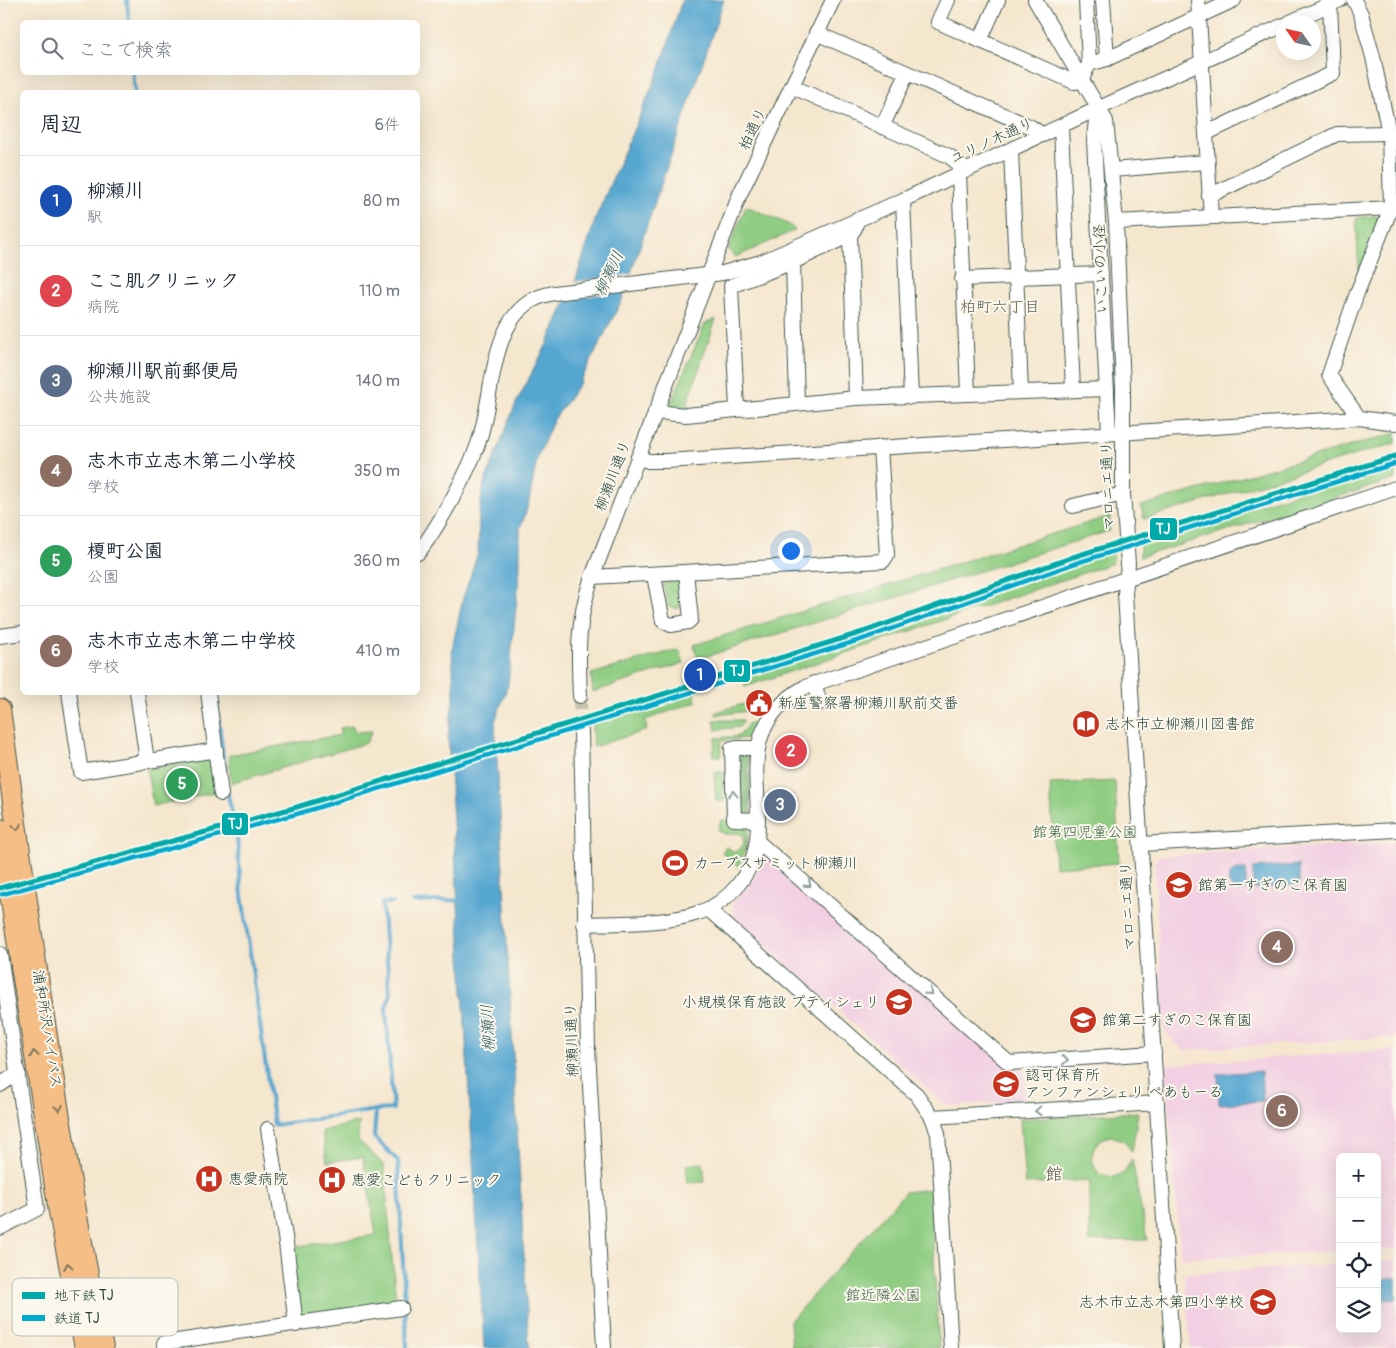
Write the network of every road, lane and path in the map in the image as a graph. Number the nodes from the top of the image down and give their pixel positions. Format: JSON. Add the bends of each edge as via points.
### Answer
{"nodes":[{"id":1,"x":833,"y":0,"type":"edge"},
{"id":2,"x":948,"y":0,"type":"edge"},
{"id":3,"x":998,"y":0,"type":"edge"},
{"id":4,"x":1035,"y":0,"type":"edge"},
{"id":5,"x":1086,"y":0,"type":"edge"},
{"id":6,"x":1103,"y":0,"type":"edge"},
{"id":7,"x":1198,"y":0,"type":"edge"},
{"id":8,"x":1234,"y":0,"type":"edge"},
{"id":9,"x":1354,"y":0,"type":"edge"},
{"id":10,"x":1335,"y":2,"type":"edge"},
{"id":11,"x":1306,"y":15,"type":"edge"},
{"id":12,"x":1199,"y":17,"type":"junction"},
{"id":13,"x":1276,"y":29,"type":"edge"},
{"id":14,"x":816,"y":33,"type":"junction"},
{"id":15,"x":980,"y":42,"type":"junction"},
{"id":16,"x":1107,"y":59,"type":"junction"},
{"id":17,"x":1201,"y":62,"type":"junction"},
{"id":18,"x":1090,"y":64,"type":"junction"},
{"id":19,"x":907,"y":74,"type":"junction"},
{"id":20,"x":1081,"y":81,"type":"junction"},
{"id":21,"x":791,"y":86,"type":"junction"},
{"id":22,"x":1097,"y":108,"type":"junction"},
{"id":23,"x":1062,"y":126,"type":"junction"},
{"id":24,"x":882,"y":127,"type":"junction"},
{"id":25,"x":1207,"y":133,"type":"junction"},
{"id":26,"x":1389,"y":133,"type":"junction"},
{"id":27,"x":1043,"y":135,"type":"junction"},
{"id":28,"x":1011,"y":150,"type":"junction"},
{"id":29,"x":1206,"y":162,"type":"junction"},
{"id":30,"x":1112,"y":170,"type":"junction"},
{"id":31,"x":963,"y":172,"type":"junction"},
{"id":32,"x":1209,"y":196,"type":"junction"},
{"id":33,"x":903,"y":200,"type":"junction"},
{"id":34,"x":1391,"y":208,"type":"junction"},
{"id":35,"x":1211,"y":217,"type":"junction"},
{"id":36,"x":857,"y":219,"type":"junction"},
{"id":37,"x":1116,"y":222,"type":"junction"},
{"id":38,"x":850,"y":235,"type":"junction"},
{"id":39,"x":793,"y":262,"type":"junction"},
{"id":40,"x":1102,"y":274,"type":"junction"},
{"id":41,"x":710,"y":275,"type":"junction"},
{"id":42,"x":1067,"y":275,"type":"junction"},
{"id":43,"x":1016,"y":277,"type":"junction"},
{"id":44,"x":962,"y":279,"type":"junction"},
{"id":45,"x":1107,"y":389,"type":"junction"},
{"id":46,"x":1073,"y":390,"type":"junction"},
{"id":47,"x":1020,"y":392,"type":"junction"},
{"id":48,"x":968,"y":394,"type":"junction"},
{"id":49,"x":911,"y":397,"type":"junction"},
{"id":50,"x":856,"y":398,"type":"junction"},
{"id":51,"x":797,"y":403,"type":"junction"},
{"id":52,"x":737,"y":409,"type":"junction"},
{"id":53,"x":655,"y":412,"type":"junction"},
{"id":54,"x":1358,"y":418,"type":"junction"},
{"id":55,"x":1396,"y":423,"type":"edge"},
{"id":56,"x":1116,"y":433,"type":"junction"},
{"id":57,"x":880,"y":447,"type":"junction"},
{"id":58,"x":638,"y":457,"type":"junction"},
{"id":59,"x":1396,"y":488,"type":"edge"},
{"id":60,"x":1123,"y":494,"type":"junction"},
{"id":61,"x":1073,"y":506,"type":"dead end"},
{"id":62,"x":420,"y":550,"type":"edge"},
{"id":63,"x":686,"y":573,"type":"junction"},
{"id":64,"x":654,"y":576,"type":"junction"},
{"id":65,"x":592,"y":578,"type":"junction"},
{"id":66,"x":1127,"y":579,"type":"junction"},
{"id":67,"x":20,"y":633,"type":"edge"},
{"id":68,"x":0,"y":636,"type":"edge"},
{"id":69,"x":814,"y":684,"type":"junction"},
{"id":70,"x":69,"y":695,"type":"edge"},
{"id":71,"x":137,"y":695,"type":"edge"},
{"id":72,"x":208,"y":695,"type":"edge"},
{"id":73,"x":580,"y":696,"type":"tunnel mouth"},
{"id":74,"x":820,"y":703,"type":"dead end"},
{"id":75,"x":0,"y":709,"type":"edge"},
{"id":76,"x":581,"y":730,"type":"tunnel mouth"},
{"id":77,"x":757,"y":748,"type":"junction"},
{"id":78,"x":216,"y":750,"type":"junction"},
{"id":79,"x":147,"y":761,"type":"junction"},
{"id":80,"x":221,"y":794,"type":"dead end"},
{"id":81,"x":758,"y":820,"type":"junction"},
{"id":82,"x":0,"y":829,"type":"edge"},
{"id":83,"x":1396,"y":830,"type":"edge"},
{"id":84,"x":757,"y":841,"type":"junction"},
{"id":85,"x":1141,"y":844,"type":"junction"},
{"id":86,"x":708,"y":909,"type":"junction"},
{"id":87,"x":584,"y":924,"type":"junction"},
{"id":88,"x":0,"y":954,"type":"edge"},
{"id":89,"x":1154,"y":1053,"type":"junction"},
{"id":90,"x":18,"y":1073,"type":"junction"},
{"id":91,"x":0,"y":1085,"type":"edge"},
{"id":92,"x":1157,"y":1103,"type":"junction"},
{"id":93,"x":932,"y":1117,"type":"junction"},
{"id":94,"x":268,"y":1129,"type":"dead end"},
{"id":95,"x":0,"y":1228,"type":"edge"},
{"id":96,"x":72,"y":1278,"type":"edge"},
{"id":97,"x":88,"y":1278,"type":"edge"},
{"id":98,"x":401,"y":1308,"type":"dead end"},
{"id":99,"x":296,"y":1325,"type":"junction"},
{"id":100,"x":164,"y":1343,"type":"dead end"},
{"id":101,"x":604,"y":1348,"type":"edge"},
{"id":102,"x":951,"y":1348,"type":"edge"},
{"id":103,"x":1172,"y":1348,"type":"edge"}],
"edges":[{"from":1,"to":14,"type":"street","name":"柏通り"},
{"from":2,"to":15,"type":"street","via":[[938,22]]},
{"from":3,"to":15,"type":"street"},
{"from":4,"to":20,"type":"street","name":"いこいの小径"},
{"from":5,"to":18,"type":"street"},
{"from":6,"to":16,"type":"street"},
{"from":7,"to":12,"type":"street"},
{"from":8,"to":12,"type":"street"},
{"from":9,"to":26,"type":"street","via":[[1371,50]]},
{"from":10,"to":11,"type":"street"},
{"from":10,"to":25,"type":"street","via":[[1333,73]]},
{"from":12,"to":16,"type":"street"},
{"from":12,"to":17,"type":"street"},
{"from":13,"to":17,"type":"street","name":"ユリノ木通り"},
{"from":14,"to":19,"type":"street"},
{"from":14,"to":21,"type":"street","name":"柏通り"},
{"from":15,"to":20,"type":"street","via":[[1074,82]]},
{"from":16,"to":18,"type":"street"},
{"from":17,"to":22,"type":"street","name":"ユリノ木通り"},
{"from":17,"to":25,"type":"street"},
{"from":18,"to":20,"type":"street"},
{"from":19,"to":24,"type":"street"},
{"from":19,"to":27,"type":"street"},
{"from":20,"to":22,"type":"street","name":"いこいの小径"},
{"from":21,"to":24,"type":"street"},
{"from":21,"to":41,"type":"street","name":"柏通り","via":[[740,194]]},
{"from":22,"to":23,"type":"street","name":"ユリノ木通り"},
{"from":22,"to":30,"type":"street","name":"いこいの小径","via":[[1106,122]]},
{"from":22,"to":40,"type":"street","via":[[1094,128]]},
{"from":23,"to":27,"type":"street","name":"ユリノ木通り"},
{"from":23,"to":42,"type":"street"},
{"from":24,"to":31,"type":"street","via":[[949,156]]},
{"from":25,"to":29,"type":"street"},
{"from":26,"to":32,"type":"street","via":[[1337,134]]},
{"from":26,"to":34,"type":"street"},
{"from":27,"to":28,"type":"street","name":"ユリノ木通り"},
{"from":28,"to":31,"type":"street","name":"ユリノ木通り"},
{"from":28,"to":43,"type":"street"},
{"from":29,"to":30,"type":"street"},
{"from":29,"to":32,"type":"street"},
{"from":30,"to":37,"type":"street","name":"いこいの小径"},
{"from":31,"to":33,"type":"street","name":"ユリノ木通り"},
{"from":31,"to":44,"type":"street"},
{"from":32,"to":35,"type":"street"},
{"from":33,"to":36,"type":"street","name":"ユリノ木通り"},
{"from":33,"to":49,"type":"street"},
{"from":34,"to":35,"type":"street"},
{"from":34,"to":54,"type":"street","via":[[1329,375]]},
{"from":35,"to":37,"type":"street"},
{"from":36,"to":38,"type":"street"},
{"from":36,"to":41,"type":"street","name":"ユリノ木通り","via":[[761,262]]},
{"from":37,"to":56,"type":"street","name":"いこいの小径"},
{"from":38,"to":39,"type":"street"},
{"from":38,"to":50,"type":"street"},
{"from":39,"to":51,"type":"street"},
{"from":39,"to":52,"type":"street","via":[[732,286]]},
{"from":40,"to":42,"type":"street"},
{"from":40,"to":45,"type":"street"},
{"from":41,"to":53,"type":"street","name":"柳瀬川通り"},
{"from":41,"to":62,"type":"street","name":"ユリノ木通り","via":[[554,293],[540,296],[516,312],[507,326],[479,443]]},
{"from":42,"to":43,"type":"street"},
{"from":42,"to":46,"type":"street"},
{"from":43,"to":44,"type":"street"},
{"from":43,"to":47,"type":"street"},
{"from":44,"to":48,"type":"street"},
{"from":45,"to":46,"type":"street"},
{"from":45,"to":56,"type":"street"},
{"from":46,"to":47,"type":"street"},
{"from":47,"to":48,"type":"street"},
{"from":48,"to":49,"type":"street"},
{"from":49,"to":50,"type":"street"},
{"from":50,"to":51,"type":"street"},
{"from":51,"to":52,"type":"street"},
{"from":52,"to":53,"type":"street","via":[[681,415]]},
{"from":53,"to":58,"type":"street","name":"柳瀬川通り"},
{"from":54,"to":55,"type":"street"},
{"from":54,"to":56,"type":"street"},
{"from":56,"to":57,"type":"street"},
{"from":56,"to":60,"type":"street","name":"マロニエ通り"},
{"from":57,"to":58,"type":"street","via":[[666,461],[648,461]]},
{"from":57,"to":63,"type":"street","via":[[887,555],[883,561]]},
{"from":58,"to":65,"type":"street","name":"柳瀬川通り"},
{"from":59,"to":66,"type":"street"},
{"from":60,"to":61,"type":"street"},
{"from":60,"to":66,"type":"street","name":"マロニエ通り"},
{"from":63,"to":64,"type":"street"},
{"from":63,"to":64,"type":"street","via":[[691,619],[671,625],[663,621]]},
{"from":64,"to":65,"type":"street"},
{"from":65,"to":73,"type":"street","name":"柳瀬川通り","via":[[578,628]]},
{"from":66,"to":69,"type":"street"},
{"from":66,"to":85,"type":"street","name":"マロニエ通り"},
{"from":67,"to":68,"type":"street"},
{"from":69,"to":74,"type":"street"},
{"from":69,"to":77,"type":"street","via":[[780,705],[765,727]]},
{"from":70,"to":79,"type":"street","via":[[81,772]]},
{"from":71,"to":79,"type":"street"},
{"from":72,"to":78,"type":"street"},
{"from":75,"to":97,"type":"highway","name":"浦和所沢バイパス","one_way":true},
{"from":76,"to":87,"type":"street","name":"柳瀬川通り"},
{"from":77,"to":81,"type":"street"},
{"from":81,"to":77,"type":"street","one_way":true,"via":[[734,819],[732,748]]},
{"from":78,"to":79,"type":"street"},
{"from":78,"to":80,"type":"street"},
{"from":81,"to":84,"type":"street"},
{"from":96,"to":82,"type":"highway","name":"浦和所沢バイパス","one_way":true},
{"from":83,"to":85,"type":"street"},
{"from":84,"to":86,"type":"street","via":[[742,880],[730,894]]},
{"from":84,"to":89,"type":"street","one_way":true,"via":[[1010,1063]]},
{"from":85,"to":89,"type":"street","name":"マロニエ通り"},
{"from":86,"to":87,"type":"street","via":[[676,918]]},
{"from":86,"to":93,"type":"street","via":[[917,1095]]},
{"from":87,"to":101,"type":"street","name":"柳瀬川通り"},
{"from":88,"to":90,"type":"street"},
{"from":89,"to":92,"type":"street","name":"マロニエ通り"},
{"from":90,"to":91,"type":"street"},
{"from":90,"to":95,"type":"street","via":[[36,1209]]},
{"from":92,"to":93,"type":"street","one_way":true},
{"from":92,"to":103,"type":"street","name":"マロニエ通り"},
{"from":93,"to":102,"type":"street","via":[[938,1133]]},
{"from":94,"to":99,"type":"street"},
{"from":98,"to":99,"type":"street"},
{"from":99,"to":100,"type":"street"}]}
